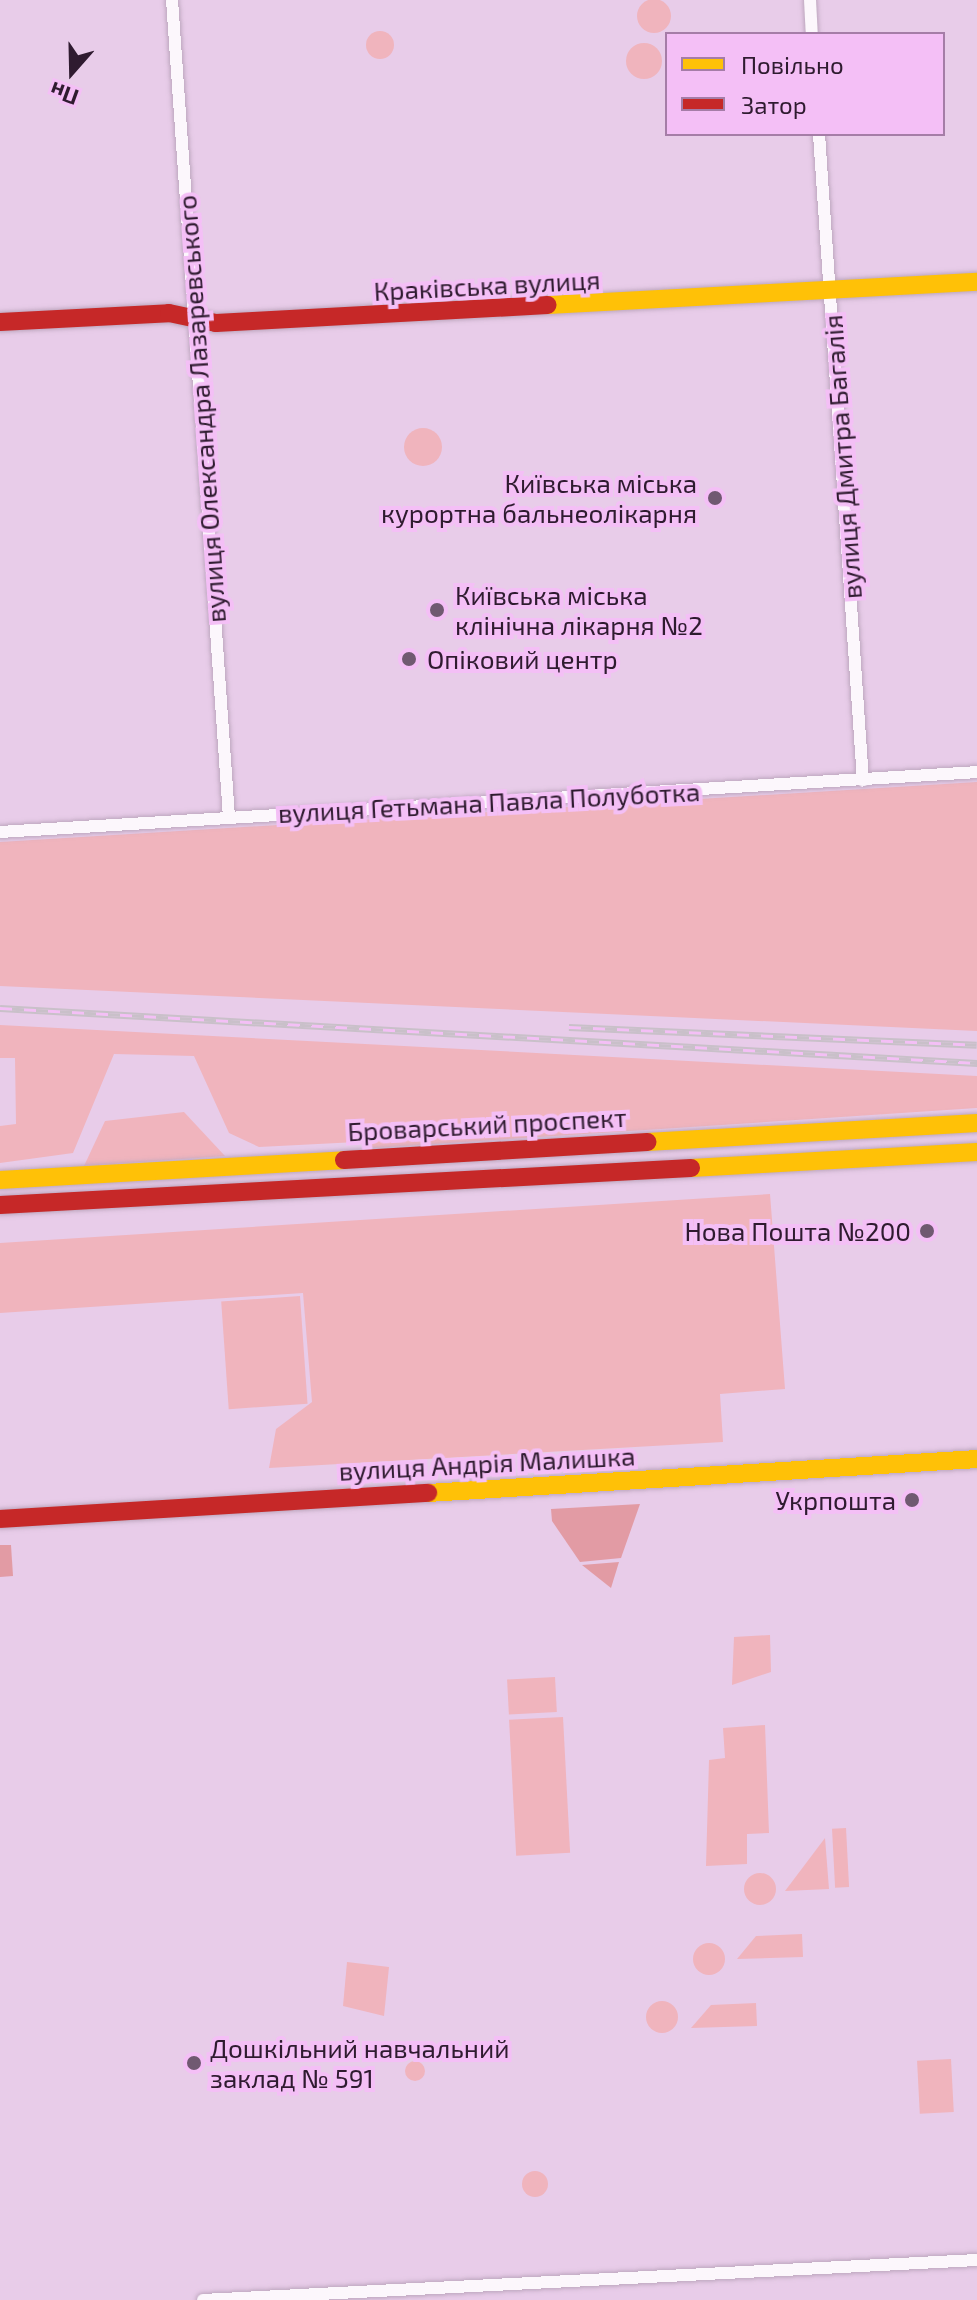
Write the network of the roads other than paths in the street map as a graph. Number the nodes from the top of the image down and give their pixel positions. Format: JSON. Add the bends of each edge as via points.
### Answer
{"nodes":[{"id":1,"x":172,"y":0,"type":"edge"},
{"id":2,"x":810,"y":0,"type":"edge"},
{"id":3,"x":812,"y":32,"type":"edge"},
{"id":4,"x":819,"y":136,"type":"edge"},
{"id":5,"x":977,"y":282,"type":"edge"},
{"id":6,"x":829,"y":289,"type":"junction"},
{"id":7,"x":194,"y":317,"type":"junction"},
{"id":8,"x":0,"y":322,"type":"edge"},
{"id":9,"x":977,"y":772,"type":"edge"},
{"id":10,"x":863,"y":781,"type":"junction"},
{"id":11,"x":229,"y":817,"type":"junction"},
{"id":12,"x":0,"y":832,"type":"edge"},
{"id":13,"x":977,"y":1123,"type":"edge"},
{"id":14,"x":977,"y":1152,"type":"edge"},
{"id":15,"x":0,"y":1180,"type":"edge"},
{"id":16,"x":0,"y":1205,"type":"edge"},
{"id":17,"x":977,"y":1459,"type":"edge"},
{"id":18,"x":0,"y":1519,"type":"edge"},
{"id":19,"x":977,"y":2260,"type":"edge"},
{"id":20,"x":203,"y":2300,"type":"edge"}],
"edges":[{"from":1,"to":7,"type":"street","name":"вулиця Олександра Лазаревського"},
{"from":2,"to":3,"type":"street"},
{"from":4,"to":6,"type":"street","name":"вулиця Дмитра Багалія"},
{"from":5,"to":6,"type":"street","name":"Краківська вулиця"},
{"from":6,"to":7,"type":"street","name":"Краківська вулиця","via":[[231,323]]},
{"from":6,"to":10,"type":"street","name":"вулиця Дмитра Багалія"},
{"from":7,"to":8,"type":"street","name":"Краківська вулиця"},
{"from":7,"to":11,"type":"street","name":"вулиця Олександра Лазаревського"},
{"from":9,"to":10,"type":"street","name":"вулиця Гетьмана Павла Полуботка"},
{"from":10,"to":11,"type":"street","name":"вулиця Гетьмана Павла Полуботка"},
{"from":11,"to":12,"type":"street","name":"вулиця Гетьмана Павла Полуботка"},
{"from":13,"to":15,"type":"street","name":"Броварський проспект"},
{"from":14,"to":16,"type":"street","name":"Броварський проспект"},
{"from":17,"to":18,"type":"street","name":"вулиця Андрія Малишка"},
{"from":19,"to":20,"type":"street"}]}
